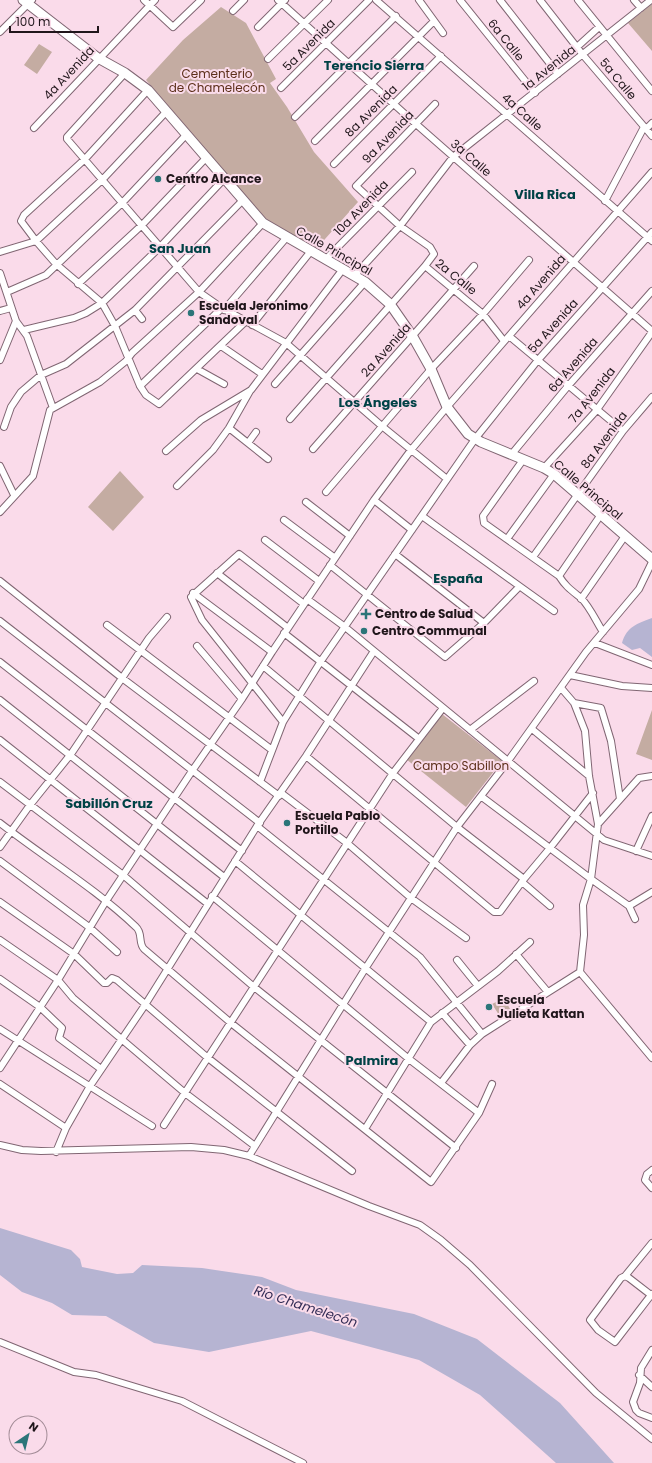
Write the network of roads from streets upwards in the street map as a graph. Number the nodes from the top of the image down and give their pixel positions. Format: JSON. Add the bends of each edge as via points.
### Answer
{"nodes":[{"id":1,"x":144,"y":0,"type":"edge"},
{"id":2,"x":155,"y":0,"type":"edge"},
{"id":3,"x":201,"y":0,"type":"edge"},
{"id":4,"x":244,"y":0,"type":"edge"},
{"id":5,"x":328,"y":0,"type":"edge"},
{"id":6,"x":369,"y":0,"type":"edge"},
{"id":7,"x":376,"y":0,"type":"edge"},
{"id":8,"x":419,"y":0,"type":"edge"},
{"id":9,"x":460,"y":0,"type":"edge"},
{"id":10,"x":500,"y":0,"type":"edge"},
{"id":11,"x":540,"y":0,"type":"edge"},
{"id":12,"x":578,"y":0,"type":"edge"},
{"id":13,"x":634,"y":0,"type":"edge"},
{"id":14,"x":651,"y":0,"type":"edge"},
{"id":15,"x":28,"y":1,"type":"edge"},
{"id":16,"x":282,"y":1,"type":"edge"},
{"id":17,"x":150,"y":5,"type":"junction"},
{"id":18,"x":641,"y":8,"type":"junction"},
{"id":19,"x":233,"y":10,"type":"dead end"},
{"id":20,"x":396,"y":16,"type":"junction"},
{"id":21,"x":434,"y":21,"type":"junction"},
{"id":22,"x":304,"y":24,"type":"junction"},
{"id":23,"x":258,"y":27,"type":"dead end"},
{"id":24,"x":599,"y":27,"type":"junction"},
{"id":25,"x":0,"y":32,"type":"edge"},
{"id":26,"x":443,"y":33,"type":"dead end"},
{"id":27,"x":606,"y":36,"type":"junction"},
{"id":28,"x":418,"y":37,"type":"junction"},
{"id":29,"x":326,"y":44,"type":"junction"},
{"id":30,"x":577,"y":47,"type":"junction"},
{"id":31,"x":583,"y":54,"type":"junction"},
{"id":32,"x":441,"y":56,"type":"junction"},
{"id":33,"x":98,"y":58,"type":"junction"},
{"id":34,"x":268,"y":59,"type":"dead end"},
{"id":35,"x":348,"y":63,"type":"junction"},
{"id":36,"x":125,"y":73,"type":"junction"},
{"id":37,"x":558,"y":74,"type":"junction"},
{"id":38,"x":371,"y":84,"type":"junction"},
{"id":39,"x":281,"y":88,"type":"dead end"},
{"id":40,"x":148,"y":90,"type":"junction"},
{"id":41,"x":652,"y":91,"type":"edge"},
{"id":42,"x":535,"y":93,"type":"junction"},
{"id":43,"x":394,"y":104,"type":"junction"},
{"id":44,"x":436,"y":104,"type":"dead end"},
{"id":45,"x":166,"y":112,"type":"junction"},
{"id":46,"x":509,"y":115,"type":"junction"},
{"id":47,"x":295,"y":117,"type":"dead end"},
{"id":48,"x":416,"y":124,"type":"junction"},
{"id":49,"x":652,"y":124,"type":"edge"},
{"id":50,"x":34,"y":128,"type":"dead end"},
{"id":51,"x":645,"y":128,"type":"junction"},
{"id":52,"x":186,"y":135,"type":"junction"},
{"id":53,"x":652,"y":136,"type":"edge"},
{"id":54,"x":315,"y":141,"type":"dead end"},
{"id":55,"x":453,"y":157,"type":"junction"},
{"id":56,"x":206,"y":158,"type":"junction"},
{"id":57,"x":85,"y":159,"type":"junction"},
{"id":58,"x":334,"y":164,"type":"dead end"},
{"id":59,"x":412,"y":172,"type":"dead end"},
{"id":60,"x":652,"y":172,"type":"edge"},
{"id":61,"x":103,"y":179,"type":"junction"},
{"id":62,"x":224,"y":179,"type":"junction"},
{"id":63,"x":356,"y":186,"type":"joint"},
{"id":64,"x":243,"y":200,"type":"junction"},
{"id":65,"x":605,"y":201,"type":"junction"},
{"id":66,"x":123,"y":202,"type":"junction"},
{"id":67,"x":378,"y":205,"type":"junction"},
{"id":68,"x":617,"y":212,"type":"junction"},
{"id":69,"x":263,"y":223,"type":"junction"},
{"id":70,"x":142,"y":225,"type":"junction"},
{"id":71,"x":400,"y":226,"type":"junction"},
{"id":72,"x":652,"y":232,"type":"edge"},
{"id":73,"x":287,"y":237,"type":"junction"},
{"id":74,"x":650,"y":239,"type":"edge"},
{"id":75,"x":36,"y":242,"type":"junction"},
{"id":76,"x":160,"y":247,"type":"junction"},
{"id":77,"x":311,"y":251,"type":"junction"},
{"id":78,"x":0,"y":252,"type":"edge"},
{"id":79,"x":326,"y":259,"type":"junction"},
{"id":80,"x":529,"y":260,"type":"dead end"},
{"id":81,"x":573,"y":262,"type":"junction"},
{"id":82,"x":56,"y":264,"type":"junction"},
{"id":83,"x":425,"y":266,"type":"junction"},
{"id":84,"x":474,"y":266,"type":"dead end"},
{"id":85,"x":178,"y":267,"type":"junction"},
{"id":86,"x":343,"y":269,"type":"junction"},
{"id":87,"x":0,"y":273,"type":"edge"},
{"id":88,"x":355,"y":275,"type":"junction"},
{"id":89,"x":365,"y":282,"type":"junction"},
{"id":90,"x":78,"y":284,"type":"junction"},
{"id":91,"x":603,"y":288,"type":"junction"},
{"id":92,"x":454,"y":290,"type":"junction"},
{"id":93,"x":652,"y":291,"type":"edge"},
{"id":94,"x":7,"y":292,"type":"junction"},
{"id":95,"x":199,"y":292,"type":"junction"},
{"id":96,"x":102,"y":303,"type":"junction"},
{"id":97,"x":390,"y":304,"type":"junction"},
{"id":98,"x":11,"y":308,"type":"junction"},
{"id":99,"x":223,"y":309,"type":"junction"},
{"id":100,"x":135,"y":310,"type":"junction"},
{"id":101,"x":0,"y":311,"type":"edge"},
{"id":102,"x":483,"y":314,"type":"junction"},
{"id":103,"x":632,"y":314,"type":"junction"},
{"id":104,"x":142,"y":318,"type":"dead end"},
{"id":105,"x":16,"y":321,"type":"junction"},
{"id":106,"x":249,"y":323,"type":"junction"},
{"id":107,"x":115,"y":326,"type":"junction"},
{"id":108,"x":24,"y":330,"type":"junction"},
{"id":109,"x":652,"y":331,"type":"edge"},
{"id":110,"x":413,"y":337,"type":"junction"},
{"id":111,"x":506,"y":338,"type":"junction"},
{"id":112,"x":286,"y":343,"type":"junction"},
{"id":113,"x":221,"y":346,"type":"junction"},
{"id":114,"x":300,"y":354,"type":"junction"},
{"id":115,"x":128,"y":356,"type":"junction"},
{"id":116,"x":0,"y":360,"type":"edge"},
{"id":117,"x":538,"y":360,"type":"junction"},
{"id":118,"x":197,"y":369,"type":"junction"},
{"id":119,"x":431,"y":369,"type":"junction"},
{"id":120,"x":262,"y":374,"type":"junction"},
{"id":121,"x":41,"y":375,"type":"junction"},
{"id":122,"x":326,"y":377,"type":"junction"},
{"id":123,"x":224,"y":384,"type":"dead end"},
{"id":124,"x":275,"y":384,"type":"dead end"},
{"id":125,"x":140,"y":386,"type":"junction"},
{"id":126,"x":568,"y":386,"type":"junction"},
{"id":127,"x":251,"y":390,"type":"junction"},
{"id":128,"x":652,"y":397,"type":"edge"},
{"id":129,"x":354,"y":402,"type":"junction"},
{"id":130,"x":447,"y":407,"type":"junction"},
{"id":131,"x":53,"y":408,"type":"junction"},
{"id":132,"x":596,"y":411,"type":"junction"},
{"id":133,"x":290,"y":419,"type":"dead end"},
{"id":134,"x":4,"y":427,"type":"dead end"},
{"id":135,"x":229,"y":428,"type":"junction"},
{"id":136,"x":383,"y":428,"type":"junction"},
{"id":137,"x":623,"y":431,"type":"junction"},
{"id":138,"x":256,"y":432,"type":"dead end"},
{"id":139,"x":475,"y":439,"type":"junction"},
{"id":140,"x":248,"y":443,"type":"junction"},
{"id":141,"x":313,"y":449,"type":"dead end"},
{"id":142,"x":411,"y":450,"type":"junction"},
{"id":143,"x":166,"y":451,"type":"dead end"},
{"id":144,"x":511,"y":455,"type":"junction"},
{"id":145,"x":268,"y":459,"type":"dead end"},
{"id":146,"x":523,"y":460,"type":"junction"},
{"id":147,"x":0,"y":466,"type":"edge"},
{"id":148,"x":544,"y":468,"type":"junction"},
{"id":149,"x":554,"y":474,"type":"junction"},
{"id":150,"x":447,"y":479,"type":"junction"},
{"id":151,"x":177,"y":486,"type":"dead end"},
{"id":152,"x":326,"y":492,"type":"dead end"},
{"id":153,"x":14,"y":495,"type":"junction"},
{"id":154,"x":577,"y":495,"type":"junction"},
{"id":155,"x":374,"y":500,"type":"junction"},
{"id":156,"x":306,"y":502,"type":"dead end"},
{"id":157,"x":0,"y":512,"type":"edge"},
{"id":158,"x":422,"y":516,"type":"junction"},
{"id":159,"x":600,"y":516,"type":"junction"},
{"id":160,"x":284,"y":520,"type":"dead end"},
{"id":161,"x":412,"y":530,"type":"junction"},
{"id":162,"x":350,"y":536,"type":"junction"},
{"id":163,"x":625,"y":536,"type":"junction"},
{"id":164,"x":507,"y":539,"type":"junction"},
{"id":165,"x":265,"y":540,"type":"dead end"},
{"id":166,"x":395,"y":554,"type":"junction"},
{"id":167,"x":534,"y":557,"type":"junction"},
{"id":168,"x":335,"y":558,"type":"junction"},
{"id":169,"x":652,"y":560,"type":"edge"},
{"id":170,"x":330,"y":565,"type":"junction"},
{"id":171,"x":217,"y":573,"type":"junction"},
{"id":172,"x":559,"y":576,"type":"junction"},
{"id":173,"x":0,"y":581,"type":"edge"},
{"id":174,"x":319,"y":582,"type":"junction"},
{"id":175,"x":520,"y":587,"type":"junction"},
{"id":176,"x":194,"y":593,"type":"junction"},
{"id":177,"x":367,"y":593,"type":"junction"},
{"id":178,"x":581,"y":599,"type":"junction"},
{"id":179,"x":305,"y":601,"type":"junction"},
{"id":180,"x":554,"y":611,"type":"dead end"},
{"id":181,"x":168,"y":617,"type":"dead end"},
{"id":182,"x":0,"y":621,"type":"edge"},
{"id":183,"x":484,"y":623,"type":"junction"},
{"id":184,"x":106,"y":625,"type":"dead end"},
{"id":185,"x":345,"y":627,"type":"junction"},
{"id":186,"x":286,"y":630,"type":"junction"},
{"id":187,"x":603,"y":632,"type":"junction"},
{"id":188,"x":595,"y":643,"type":"junction"},
{"id":189,"x":197,"y":646,"type":"dead end"},
{"id":190,"x":374,"y":651,"type":"junction"},
{"id":191,"x":140,"y":652,"type":"junction"},
{"id":192,"x":272,"y":652,"type":"junction"},
{"id":193,"x":320,"y":661,"type":"junction"},
{"id":194,"x":1,"y":665,"type":"edge"},
{"id":195,"x":652,"y":665,"type":"edge"},
{"id":196,"x":263,"y":666,"type":"junction"},
{"id":197,"x":570,"y":675,"type":"junction"},
{"id":198,"x":122,"y":678,"type":"junction"},
{"id":199,"x":534,"y":681,"type":"dead end"},
{"id":200,"x":251,"y":683,"type":"junction"},
{"id":201,"x":352,"y":685,"type":"junction"},
{"id":202,"x":562,"y":688,"type":"junction"},
{"id":203,"x":652,"y":688,"type":"edge"},
{"id":204,"x":299,"y":697,"type":"junction"},
{"id":205,"x":242,"y":699,"type":"junction"},
{"id":206,"x":0,"y":700,"type":"edge"},
{"id":207,"x":105,"y":703,"type":"junction"},
{"id":208,"x":574,"y":703,"type":"junction"},
{"id":209,"x":442,"y":708,"type":"junction"},
{"id":210,"x":229,"y":719,"type":"junction"},
{"id":211,"x":329,"y":720,"type":"junction"},
{"id":212,"x":283,"y":722,"type":"junction"},
{"id":213,"x":88,"y":729,"type":"junction"},
{"id":214,"x":532,"y":729,"type":"junction"},
{"id":215,"x":470,"y":730,"type":"junction"},
{"id":216,"x":418,"y":738,"type":"junction"},
{"id":217,"x":0,"y":740,"type":"edge"},
{"id":218,"x":211,"y":746,"type":"junction"},
{"id":219,"x":272,"y":750,"type":"junction"},
{"id":220,"x":71,"y":754,"type":"junction"},
{"id":221,"x":306,"y":756,"type":"junction"},
{"id":222,"x":508,"y":761,"type":"junction"},
{"id":223,"x":192,"y":771,"type":"junction"},
{"id":224,"x":393,"y":773,"type":"junction"},
{"id":225,"x":590,"y":776,"type":"junction"},
{"id":226,"x":652,"y":776,"type":"edge"},
{"id":227,"x":50,"y":779,"type":"junction"},
{"id":228,"x":0,"y":782,"type":"edge"},
{"id":229,"x":260,"y":782,"type":"junction"},
{"id":230,"x":593,"y":793,"type":"junction"},
{"id":231,"x":280,"y":794,"type":"junction"},
{"id":232,"x":482,"y":797,"type":"junction"},
{"id":233,"x":174,"y":798,"type":"junction"},
{"id":234,"x":620,"y":799,"type":"junction"},
{"id":235,"x":30,"y":805,"type":"junction"},
{"id":236,"x":369,"y":809,"type":"junction"},
{"id":237,"x":574,"y":816,"type":"junction"},
{"id":238,"x":652,"y":816,"type":"edge"},
{"id":239,"x":0,"y":823,"type":"edge"},
{"id":240,"x":157,"y":824,"type":"junction"},
{"id":241,"x":258,"y":824,"type":"junction"},
{"id":242,"x":598,"y":824,"type":"junction"},
{"id":243,"x":457,"y":828,"type":"junction"},
{"id":244,"x":11,"y":832,"type":"junction"},
{"id":245,"x":597,"y":834,"type":"junction"},
{"id":246,"x":347,"y":843,"type":"junction"},
{"id":247,"x":0,"y":847,"type":"edge"},
{"id":248,"x":550,"y":848,"type":"junction"},
{"id":249,"x":140,"y":850,"type":"junction"},
{"id":250,"x":242,"y":851,"type":"junction"},
{"id":251,"x":636,"y":851,"type":"junction"},
{"id":252,"x":652,"y":856,"type":"edge"},
{"id":253,"x":0,"y":861,"type":"edge"},
{"id":254,"x":235,"y":861,"type":"junction"},
{"id":255,"x":434,"y":863,"type":"junction"},
{"id":256,"x":123,"y":875,"type":"junction"},
{"id":257,"x":224,"y":878,"type":"junction"},
{"id":258,"x":324,"y":879,"type":"junction"},
{"id":259,"x":591,"y":879,"type":"junction"},
{"id":260,"x":523,"y":881,"type":"junction"},
{"id":261,"x":652,"y":892,"type":"edge"},
{"id":262,"x":212,"y":896,"type":"junction"},
{"id":263,"x":411,"y":898,"type":"junction"},
{"id":264,"x":106,"y":901,"type":"junction"},
{"id":265,"x":0,"y":902,"type":"edge"},
{"id":266,"x":208,"y":904,"type":"junction"},
{"id":267,"x":550,"y":906,"type":"dead end"},
{"id":268,"x":629,"y":906,"type":"junction"},
{"id":269,"x":300,"y":916,"type":"junction"},
{"id":270,"x":635,"y":919,"type":"dead end"},
{"id":271,"x":89,"y":927,"type":"junction"},
{"id":272,"x":191,"y":932,"type":"junction"},
{"id":273,"x":389,"y":933,"type":"junction"},
{"id":274,"x":466,"y":938,"type":"dead end"},
{"id":275,"x":0,"y":940,"type":"edge"},
{"id":276,"x":530,"y":942,"type":"dead end"},
{"id":277,"x":117,"y":952,"type":"dead end"},
{"id":278,"x":278,"y":952,"type":"junction"},
{"id":279,"x":74,"y":954,"type":"junction"},
{"id":280,"x":516,"y":954,"type":"junction"},
{"id":281,"x":457,"y":960,"type":"dead end"},
{"id":282,"x":168,"y":968,"type":"junction"},
{"id":283,"x":365,"y":968,"type":"junction"},
{"id":284,"x":580,"y":972,"type":"junction"},
{"id":285,"x":0,"y":979,"type":"edge"},
{"id":286,"x":58,"y":980,"type":"junction"},
{"id":287,"x":478,"y":986,"type":"junction"},
{"id":288,"x":254,"y":987,"type":"junction"},
{"id":289,"x":547,"y":991,"type":"junction"},
{"id":290,"x":456,"y":1004,"type":"junction"},
{"id":291,"x":145,"y":1005,"type":"junction"},
{"id":292,"x":344,"y":1005,"type":"junction"},
{"id":293,"x":40,"y":1007,"type":"junction"},
{"id":294,"x":442,"y":1013,"type":"junction"},
{"id":295,"x":431,"y":1022,"type":"junction"},
{"id":296,"x":231,"y":1023,"type":"junction"},
{"id":297,"x":0,"y":1030,"type":"edge"},
{"id":298,"x":482,"y":1034,"type":"junction"},
{"id":299,"x":121,"y":1039,"type":"junction"},
{"id":300,"x":19,"y":1041,"type":"junction"},
{"id":301,"x":321,"y":1041,"type":"junction"},
{"id":302,"x":470,"y":1045,"type":"junction"},
{"id":303,"x":208,"y":1058,"type":"junction"},
{"id":304,"x":652,"y":1058,"type":"edge"},
{"id":305,"x":409,"y":1059,"type":"junction"},
{"id":306,"x":0,"y":1068,"type":"edge"},
{"id":307,"x":100,"y":1069,"type":"junction"},
{"id":308,"x":299,"y":1078,"type":"junction"},
{"id":309,"x":441,"y":1083,"type":"junction"},
{"id":310,"x":0,"y":1084,"type":"edge"},
{"id":311,"x":492,"y":1084,"type":"dead end"},
{"id":312,"x":90,"y":1086,"type":"junction"},
{"id":313,"x":185,"y":1093,"type":"junction"},
{"id":314,"x":387,"y":1093,"type":"junction"},
{"id":315,"x":277,"y":1112,"type":"junction"},
{"id":316,"x":480,"y":1113,"type":"junction"},
{"id":317,"x":164,"y":1125,"type":"dead end"},
{"id":318,"x":152,"y":1126,"type":"dead end"},
{"id":319,"x":66,"y":1128,"type":"junction"},
{"id":320,"x":365,"y":1129,"type":"junction"},
{"id":321,"x":0,"y":1145,"type":"edge"},
{"id":322,"x":255,"y":1146,"type":"junction"},
{"id":323,"x":456,"y":1148,"type":"junction"},
{"id":324,"x":56,"y":1152,"type":"junction"},
{"id":325,"x":249,"y":1156,"type":"junction"},
{"id":326,"x":652,"y":1170,"type":"edge"},
{"id":327,"x":352,"y":1171,"type":"dead end"},
{"id":328,"x":652,"y":1188,"type":"edge"},
{"id":329,"x":652,"y":1243,"type":"edge"},
{"id":330,"x":625,"y":1276,"type":"junction"},
{"id":331,"x":652,"y":1295,"type":"edge"},
{"id":332,"x":0,"y":1342,"type":"edge"},
{"id":333,"x":652,"y":1350,"type":"edge"},
{"id":334,"x":639,"y":1375,"type":"junction"},
{"id":335,"x":652,"y":1387,"type":"edge"},
{"id":336,"x":652,"y":1418,"type":"edge"},
{"id":337,"x":652,"y":1439,"type":"edge"},
{"id":338,"x":304,"y":1463,"type":"edge"}],
"edges":[{"from":1,"to":17,"type":"street"},
{"from":2,"to":17,"type":"street","name":"4a Avenida"},
{"from":3,"to":17,"type":"street","via":[[175,26],[171,26]]},
{"from":4,"to":19,"type":"street"},
{"from":5,"to":22,"type":"street"},
{"from":6,"to":29,"type":"street","name":"5a Avenida"},
{"from":7,"to":20,"type":"street","name":"4a Calle"},
{"from":8,"to":21,"type":"street"},
{"from":9,"to":42,"type":"street","name":"6a Calle"},
{"from":10,"to":37,"type":"street"},
{"from":11,"to":30,"type":"street","name":"5a Calle"},
{"from":12,"to":24,"type":"street"},
{"from":13,"to":18,"type":"street"},
{"from":14,"to":18,"type":"street","name":"1a Avenida"},
{"from":15,"to":25,"type":"street"},
{"from":15,"to":33,"type":"street","name":"Calle Principal"},
{"from":16,"to":22,"type":"street","name":"3a Calle"},
{"from":16,"to":23,"type":"street"},
{"from":17,"to":33,"type":"street","name":"4a Avenida"},
{"from":18,"to":27,"type":"street","name":"1a Avenida"},
{"from":20,"to":28,"type":"street","name":"4a Calle"},
{"from":20,"to":35,"type":"street"},
{"from":21,"to":26,"type":"street"},
{"from":21,"to":28,"type":"street"},
{"from":22,"to":29,"type":"street","name":"3a Calle"},
{"from":22,"to":34,"type":"street"},
{"from":24,"to":27,"type":"street"},
{"from":24,"to":30,"type":"street"},
{"from":27,"to":31,"type":"street","name":"1a Avenida"},
{"from":27,"to":41,"type":"street"},
{"from":28,"to":32,"type":"street","name":"4a Calle"},
{"from":28,"to":38,"type":"street"},
{"from":29,"to":35,"type":"street","name":"3a Calle"},
{"from":29,"to":39,"type":"street","name":"5a Avenida"},
{"from":30,"to":31,"type":"street","name":"5a Calle"},
{"from":31,"to":37,"type":"street","name":"1a Avenida"},
{"from":31,"to":51,"type":"street","name":"5a Calle"},
{"from":32,"to":43,"type":"street","name":"8a Avenida"},
{"from":32,"to":46,"type":"street","name":"4a Calle"},
{"from":33,"to":36,"type":"street","name":"Calle Principal"},
{"from":33,"to":50,"type":"street","name":"4a Avenida"},
{"from":35,"to":38,"type":"street","name":"3a Calle"},
{"from":35,"to":47,"type":"street"},
{"from":36,"to":40,"type":"street","name":"Calle Principal"},
{"from":36,"to":57,"type":"street","via":[[67,137]]},
{"from":37,"to":42,"type":"street","name":"1a Avenida"},
{"from":38,"to":43,"type":"street","name":"3a Calle"},
{"from":38,"to":54,"type":"street"},
{"from":40,"to":45,"type":"street","name":"Calle Principal"},
{"from":40,"to":57,"type":"street"},
{"from":42,"to":46,"type":"street","name":"1a Avenida"},
{"from":43,"to":48,"type":"street","name":"3a Calle"},
{"from":43,"to":58,"type":"street","name":"8a Avenida"},
{"from":44,"to":48,"type":"street","name":"9a Avenida"},
{"from":45,"to":52,"type":"street","name":"Calle Principal"},
{"from":45,"to":61,"type":"street"},
{"from":46,"to":55,"type":"street","name":"1a Avenida"},
{"from":46,"to":65,"type":"street","name":"4a Calle"},
{"from":48,"to":55,"type":"street","name":"3a Calle"},
{"from":48,"to":63,"type":"street","name":"9a Avenida"},
{"from":49,"to":51,"type":"street"},
{"from":51,"to":53,"type":"street","name":"5a Calle"},
{"from":51,"to":65,"type":"street"},
{"from":52,"to":56,"type":"street","name":"Calle Principal"},
{"from":52,"to":66,"type":"street"},
{"from":55,"to":71,"type":"street","name":"1a Avenida"},
{"from":55,"to":81,"type":"street","name":"3a Calle"},
{"from":56,"to":62,"type":"street","name":"Calle Principal"},
{"from":56,"to":70,"type":"street"},
{"from":57,"to":61,"type":"street"},
{"from":57,"to":75,"type":"street","via":[[21,218]]},
{"from":59,"to":67,"type":"street","name":"10a Avenida"},
{"from":60,"to":68,"type":"street","name":"4a Avenida"},
{"from":61,"to":66,"type":"street"},
{"from":61,"to":75,"type":"street"},
{"from":62,"to":64,"type":"street","name":"Calle Principal"},
{"from":62,"to":76,"type":"street"},
{"from":63,"to":67,"type":"street","name":"2a Calle"},
{"from":64,"to":69,"type":"street","name":"Calle Principal"},
{"from":64,"to":85,"type":"street"},
{"from":65,"to":68,"type":"street","name":"4a Calle"},
{"from":66,"to":70,"type":"street"},
{"from":66,"to":82,"type":"street"},
{"from":67,"to":71,"type":"street","name":"2a Calle"},
{"from":67,"to":79,"type":"street","name":"10a Avenida"},
{"from":68,"to":74,"type":"street","name":"4a Calle"},
{"from":68,"to":81,"type":"street","name":"4a Avenida"},
{"from":69,"to":73,"type":"street","name":"Calle Principal"},
{"from":69,"to":95,"type":"street"},
{"from":70,"to":76,"type":"street"},
{"from":70,"to":90,"type":"street"},
{"from":71,"to":83,"type":"street","name":"2a Calle","via":[[430,247],[434,254]]},
{"from":71,"to":88,"type":"street","name":"1a Avenida"},
{"from":72,"to":74,"type":"street","name":"5a Avenida"},
{"from":73,"to":77,"type":"street","name":"Calle Principal"},
{"from":73,"to":99,"type":"street"},
{"from":74,"to":91,"type":"street","name":"5a Avenida"},
{"from":75,"to":78,"type":"street"},
{"from":75,"to":82,"type":"street"},
{"from":76,"to":85,"type":"street"},
{"from":76,"to":96,"type":"street"},
{"from":77,"to":79,"type":"street","name":"Calle Principal"},
{"from":77,"to":106,"type":"street"},
{"from":79,"to":86,"type":"street","name":"Calle Principal"},
{"from":80,"to":102,"type":"street"},
{"from":81,"to":91,"type":"street","name":"3a Calle"},
{"from":81,"to":111,"type":"street","name":"4a Avenida"},
{"from":82,"to":90,"type":"street"},
{"from":82,"to":94,"type":"street","via":[[46,275]]},
{"from":83,"to":92,"type":"street","name":"2a Calle"},
{"from":83,"to":97,"type":"street"},
{"from":84,"to":92,"type":"street","name":"2a Avenida"},
{"from":85,"to":95,"type":"street"},
{"from":85,"to":100,"type":"street"},
{"from":86,"to":88,"type":"street","name":"Calle Principal"},
{"from":86,"to":112,"type":"street"},
{"from":87,"to":94,"type":"street"},
{"from":88,"to":89,"type":"street","name":"Calle Principal"},
{"from":89,"to":97,"type":"street","name":"Calle Principal"},
{"from":89,"to":114,"type":"street"},
{"from":90,"to":96,"type":"street"},
{"from":91,"to":103,"type":"street","name":"3a Calle"},
{"from":91,"to":117,"type":"street","name":"5a Avenida"},
{"from":92,"to":102,"type":"street","name":"2a Calle"},
{"from":92,"to":110,"type":"street","name":"2a Avenida"},
{"from":93,"to":103,"type":"street","name":"6a Avenida"},
{"from":94,"to":98,"type":"street"},
{"from":95,"to":99,"type":"street"},
{"from":95,"to":115,"type":"street"},
{"from":96,"to":107,"type":"street"},
{"from":96,"to":108,"type":"street","via":[[74,318]]},
{"from":97,"to":110,"type":"street","name":"Calle Principal"},
{"from":97,"to":122,"type":"street"},
{"from":98,"to":101,"type":"street"},
{"from":98,"to":105,"type":"street"},
{"from":99,"to":106,"type":"street"},
{"from":99,"to":125,"type":"street"},
{"from":100,"to":104,"type":"street"},
{"from":100,"to":107,"type":"street"},
{"from":102,"to":111,"type":"street","name":"2a Calle"},
{"from":102,"to":119,"type":"street"},
{"from":103,"to":109,"type":"street","name":"3a Calle"},
{"from":103,"to":126,"type":"street","name":"6a Avenida"},
{"from":105,"to":108,"type":"street"},
{"from":105,"to":116,"type":"street"},
{"from":106,"to":112,"type":"street"},
{"from":106,"to":113,"type":"street"},
{"from":107,"to":115,"type":"street"},
{"from":107,"to":121,"type":"street","via":[[66,364]]},
{"from":108,"to":121,"type":"street"},
{"from":109,"to":132,"type":"street","name":"7a Avenida"},
{"from":110,"to":119,"type":"street","name":"Calle Principal"},
{"from":110,"to":129,"type":"street","name":"2a Avenida"},
{"from":111,"to":117,"type":"street","name":"2a Calle"},
{"from":111,"to":130,"type":"street","name":"4a Avenida"},
{"from":112,"to":114,"type":"street"},
{"from":112,"to":120,"type":"street"},
{"from":113,"to":118,"type":"street"},
{"from":113,"to":120,"type":"street"},
{"from":114,"to":122,"type":"street"},
{"from":114,"to":124,"type":"street"},
{"from":115,"to":125,"type":"street"},
{"from":115,"to":131,"type":"street","via":[[126,361],[100,382]]},
{"from":117,"to":126,"type":"street","name":"2a Calle"},
{"from":117,"to":139,"type":"street","name":"5a Avenida"},
{"from":118,"to":123,"type":"street"},
{"from":118,"to":125,"type":"street","via":[[159,404],[146,395]]},
{"from":119,"to":130,"type":"street","name":"Calle Principal"},
{"from":119,"to":136,"type":"street"},
{"from":120,"to":127,"type":"street"},
{"from":121,"to":131,"type":"street"},
{"from":121,"to":134,"type":"street","via":[[21,392],[11,407]]},
{"from":122,"to":129,"type":"street"},
{"from":122,"to":133,"type":"street"},
{"from":126,"to":132,"type":"street","name":"2a Calle"},
{"from":126,"to":144,"type":"street","name":"6a Avenida"},
{"from":127,"to":135,"type":"street"},
{"from":127,"to":143,"type":"street","via":[[201,420]]},
{"from":128,"to":137,"type":"street","name":"8a Avenida"},
{"from":129,"to":136,"type":"street"},
{"from":129,"to":141,"type":"street","name":"2a Avenida"},
{"from":130,"to":139,"type":"street","name":"Calle Principal"},
{"from":130,"to":142,"type":"street","name":"4a Avenida"},
{"from":131,"to":153,"type":"street","via":[[48,413],[33,476]]},
{"from":132,"to":137,"type":"street","name":"2a Calle"},
{"from":132,"to":148,"type":"street","name":"7a Avenida"},
{"from":135,"to":140,"type":"street"},
{"from":135,"to":151,"type":"street","via":[[213,450]]},
{"from":136,"to":142,"type":"street"},
{"from":136,"to":152,"type":"street"},
{"from":137,"to":154,"type":"street","name":"8a Avenida"},
{"from":138,"to":140,"type":"street"},
{"from":139,"to":144,"type":"street","name":"Calle Principal"},
{"from":139,"to":150,"type":"street","name":"5a Avenida"},
{"from":140,"to":145,"type":"street"},
{"from":142,"to":150,"type":"street"},
{"from":142,"to":155,"type":"street","name":"4a Avenida"},
{"from":144,"to":146,"type":"street","name":"Calle Principal"},
{"from":146,"to":148,"type":"street","name":"Calle Principal"},
{"from":146,"to":164,"type":"street","via":[[483,516],[484,523]]},
{"from":147,"to":153,"type":"street"},
{"from":148,"to":149,"type":"street","name":"Calle Principal"},
{"from":149,"to":154,"type":"street","name":"Calle Principal"},
{"from":149,"to":164,"type":"street"},
{"from":150,"to":158,"type":"street","name":"5a Avenida"},
{"from":153,"to":157,"type":"street"},
{"from":154,"to":159,"type":"street","name":"Calle Principal"},
{"from":154,"to":167,"type":"street","name":"8a Avenida"},
{"from":155,"to":161,"type":"street"},
{"from":155,"to":162,"type":"street","name":"4a Avenida"},
{"from":156,"to":162,"type":"street"},
{"from":158,"to":161,"type":"street","name":"5a Avenida"},
{"from":158,"to":175,"type":"street"},
{"from":159,"to":163,"type":"street","name":"Calle Principal"},
{"from":159,"to":172,"type":"street"},
{"from":160,"to":168,"type":"street"},
{"from":161,"to":166,"type":"street","name":"5a Avenida"},
{"from":162,"to":168,"type":"street","name":"4a Avenida"},
{"from":163,"to":169,"type":"street","name":"Calle Principal"},
{"from":163,"to":178,"type":"street"},
{"from":164,"to":167,"type":"street"},
{"from":165,"to":174,"type":"street"},
{"from":166,"to":177,"type":"street","name":"5a Avenida"},
{"from":166,"to":183,"type":"street"},
{"from":167,"to":172,"type":"street"},
{"from":168,"to":170,"type":"street","name":"4a Avenida"},
{"from":169,"to":187,"type":"street","via":[[639,589]]},
{"from":170,"to":174,"type":"street","name":"4a Avenida"},
{"from":170,"to":177,"type":"street"},
{"from":171,"to":176,"type":"street"},
{"from":171,"to":179,"type":"street","via":[[240,554]]},
{"from":171,"to":186,"type":"street"},
{"from":172,"to":178,"type":"street","via":[[566,587]]},
{"from":173,"to":198,"type":"street"},
{"from":174,"to":179,"type":"street","name":"4a Avenida"},
{"from":175,"to":180,"type":"street"},
{"from":175,"to":183,"type":"street"},
{"from":176,"to":192,"type":"street"},
{"from":176,"to":200,"type":"street","via":[[191,597],[202,620]]},
{"from":177,"to":183,"type":"street","via":[[445,657]]},
{"from":177,"to":185,"type":"street","name":"5a Avenida"},
{"from":178,"to":187,"type":"street"},
{"from":179,"to":185,"type":"street"},
{"from":179,"to":186,"type":"street","name":"4a Avenida"},
{"from":181,"to":191,"type":"street"},
{"from":182,"to":207,"type":"street"},
{"from":184,"to":191,"type":"street"},
{"from":185,"to":190,"type":"street"},
{"from":185,"to":193,"type":"street","name":"5a Avenida"},
{"from":186,"to":192,"type":"street","name":"4a Avenida"},
{"from":186,"to":193,"type":"street"},
{"from":187,"to":188,"type":"street"},
{"from":188,"to":195,"type":"street"},
{"from":188,"to":197,"type":"street"},
{"from":189,"to":205,"type":"street"},
{"from":190,"to":201,"type":"street"},
{"from":190,"to":209,"type":"street"},
{"from":191,"to":198,"type":"street"},
{"from":191,"to":210,"type":"street"},
{"from":192,"to":196,"type":"street","name":"4a Avenida"},
{"from":193,"to":201,"type":"street"},
{"from":193,"to":204,"type":"street","name":"5a Avenida"},
{"from":194,"to":213,"type":"street"},
{"from":196,"to":200,"type":"street","name":"4a Avenida"},
{"from":196,"to":204,"type":"street"},
{"from":197,"to":202,"type":"street"},
{"from":197,"to":203,"type":"street","via":[[622,686]]},
{"from":198,"to":207,"type":"street"},
{"from":198,"to":218,"type":"street"},
{"from":199,"to":215,"type":"street"},
{"from":200,"to":205,"type":"street","name":"4a Avenida"},
{"from":200,"to":212,"type":"street"},
{"from":201,"to":211,"type":"street"},
{"from":201,"to":216,"type":"street"},
{"from":202,"to":208,"type":"street"},
{"from":202,"to":214,"type":"street"},
{"from":204,"to":211,"type":"street"},
{"from":204,"to":212,"type":"street","name":"5a Avenida"},
{"from":205,"to":210,"type":"street","name":"4a Avenida"},
{"from":206,"to":220,"type":"street"},
{"from":207,"to":213,"type":"street"},
{"from":207,"to":223,"type":"street"},
{"from":208,"to":225,"type":"street","via":[[585,731]]},
{"from":208,"to":234,"type":"street","via":[[601,708],[611,740]]},
{"from":209,"to":215,"type":"street"},
{"from":209,"to":216,"type":"street"},
{"from":210,"to":218,"type":"street","name":"4a Avenida"},
{"from":210,"to":219,"type":"street"},
{"from":211,"to":221,"type":"street"},
{"from":211,"to":224,"type":"street"},
{"from":212,"to":219,"type":"street","name":"5a Avenida"},
{"from":213,"to":220,"type":"street"},
{"from":213,"to":233,"type":"street"},
{"from":214,"to":222,"type":"street"},
{"from":214,"to":225,"type":"street"},
{"from":215,"to":222,"type":"street"},
{"from":216,"to":224,"type":"street"},
{"from":217,"to":227,"type":"street"},
{"from":218,"to":223,"type":"street","name":"4a Avenida"},
{"from":218,"to":229,"type":"street"},
{"from":219,"to":229,"type":"street","name":"5a Avenida"},
{"from":220,"to":227,"type":"street"},
{"from":220,"to":240,"type":"street"},
{"from":221,"to":231,"type":"street"},
{"from":221,"to":236,"type":"street"},
{"from":222,"to":232,"type":"street"},
{"from":222,"to":237,"type":"street"},
{"from":223,"to":233,"type":"street","name":"4a Avenida"},
{"from":223,"to":241,"type":"street"},
{"from":224,"to":236,"type":"street"},
{"from":224,"to":243,"type":"street"},
{"from":225,"to":230,"type":"street"},
{"from":226,"to":234,"type":"street","via":[[639,778]]},
{"from":227,"to":235,"type":"street"},
{"from":227,"to":249,"type":"street"},
{"from":228,"to":235,"type":"street"},
{"from":229,"to":231,"type":"street"},
{"from":230,"to":237,"type":"street"},
{"from":230,"to":242,"type":"street"},
{"from":231,"to":241,"type":"street"},
{"from":231,"to":246,"type":"street"},
{"from":232,"to":243,"type":"street"},
{"from":232,"to":248,"type":"street"},
{"from":233,"to":240,"type":"street","name":"4a Avenida"},
{"from":233,"to":250,"type":"street"},
{"from":234,"to":242,"type":"street"},
{"from":235,"to":244,"type":"street"},
{"from":235,"to":256,"type":"street"},
{"from":236,"to":246,"type":"street"},
{"from":236,"to":255,"type":"street"},
{"from":237,"to":245,"type":"street"},
{"from":237,"to":248,"type":"street"},
{"from":238,"to":251,"type":"street"},
{"from":239,"to":244,"type":"street"},
{"from":240,"to":249,"type":"street","name":"4a Avenida"},
{"from":240,"to":257,"type":"street"},
{"from":241,"to":250,"type":"street"},
{"from":241,"to":258,"type":"street"},
{"from":242,"to":245,"type":"street"},
{"from":243,"to":255,"type":"street"},
{"from":243,"to":260,"type":"street"},
{"from":244,"to":247,"type":"street"},
{"from":244,"to":264,"type":"street"},
{"from":245,"to":251,"type":"street","via":[[604,840]]},
{"from":245,"to":259,"type":"street"},
{"from":246,"to":258,"type":"street"},
{"from":246,"to":263,"type":"street"},
{"from":248,"to":259,"type":"street"},
{"from":248,"to":260,"type":"street"},
{"from":249,"to":256,"type":"street","name":"4a Avenida"},
{"from":249,"to":266,"type":"street"},
{"from":250,"to":254,"type":"street"},
{"from":251,"to":252,"type":"street"},
{"from":253,"to":271,"type":"street"},
{"from":254,"to":257,"type":"street"},
{"from":254,"to":269,"type":"street"},
{"from":255,"to":260,"type":"street","via":[[494,912],[500,912]]},
{"from":255,"to":263,"type":"street"},
{"from":256,"to":264,"type":"street","name":"4a Avenida"},
{"from":256,"to":272,"type":"street"},
{"from":257,"to":262,"type":"street"},
{"from":258,"to":269,"type":"street"},
{"from":258,"to":273,"type":"street"},
{"from":259,"to":268,"type":"street"},
{"from":259,"to":284,"type":"street","via":[[584,905]]},
{"from":260,"to":267,"type":"street"},
{"from":261,"to":268,"type":"street"},
{"from":262,"to":266,"type":"street"},
{"from":262,"to":278,"type":"street"},
{"from":263,"to":273,"type":"street"},
{"from":263,"to":274,"type":"street"},
{"from":264,"to":271,"type":"street","name":"4a Avenida"},
{"from":264,"to":282,"type":"street","via":[[139,930],[142,947]]},
{"from":265,"to":279,"type":"street"},
{"from":266,"to":272,"type":"street"},
{"from":268,"to":270,"type":"street"},
{"from":269,"to":278,"type":"street"},
{"from":269,"to":283,"type":"street"},
{"from":271,"to":277,"type":"street"},
{"from":271,"to":279,"type":"street","name":"4a Avenida"},
{"from":272,"to":282,"type":"street"},
{"from":272,"to":288,"type":"street"},
{"from":273,"to":283,"type":"street"},
{"from":273,"to":290,"type":"street","via":[[420,957]]},
{"from":275,"to":286,"type":"street"},
{"from":276,"to":280,"type":"street"},
{"from":278,"to":288,"type":"street"},
{"from":278,"to":292,"type":"street"},
{"from":279,"to":286,"type":"street","name":"4a Avenida"},
{"from":279,"to":291,"type":"street","via":[[104,983],[114,978]]},
{"from":280,"to":287,"type":"street"},
{"from":280,"to":289,"type":"street"},
{"from":281,"to":287,"type":"street"},
{"from":282,"to":291,"type":"street"},
{"from":282,"to":296,"type":"street"},
{"from":283,"to":292,"type":"street"},
{"from":283,"to":295,"type":"street"},
{"from":284,"to":289,"type":"street"},
{"from":284,"to":304,"type":"street"},
{"from":285,"to":293,"type":"street"},
{"from":286,"to":293,"type":"street","name":"4a Avenida"},
{"from":286,"to":299,"type":"street","via":[[73,998]]},
{"from":287,"to":290,"type":"street"},
{"from":288,"to":296,"type":"street"},
{"from":288,"to":301,"type":"street"},
{"from":289,"to":298,"type":"street"},
{"from":290,"to":294,"type":"street"},
{"from":290,"to":298,"type":"street"},
{"from":291,"to":299,"type":"street"},
{"from":291,"to":303,"type":"street"},
{"from":292,"to":301,"type":"street"},
{"from":292,"to":305,"type":"street"},
{"from":293,"to":300,"type":"street","name":"4a Avenida"},
{"from":293,"to":307,"type":"street","via":[[62,1028],[59,1038]]},
{"from":294,"to":295,"type":"street"},
{"from":294,"to":302,"type":"street"},
{"from":295,"to":305,"type":"street"},
{"from":296,"to":303,"type":"street"},
{"from":296,"to":308,"type":"street"},
{"from":297,"to":300,"type":"street"},
{"from":298,"to":302,"type":"street"},
{"from":299,"to":307,"type":"street"},
{"from":299,"to":313,"type":"street"},
{"from":300,"to":306,"type":"street","name":"4a Avenida"},
{"from":300,"to":312,"type":"street"},
{"from":301,"to":308,"type":"street"},
{"from":301,"to":314,"type":"street"},
{"from":302,"to":309,"type":"street"},
{"from":303,"to":313,"type":"street"},
{"from":303,"to":315,"type":"street"},
{"from":305,"to":309,"type":"street"},
{"from":305,"to":314,"type":"street"},
{"from":307,"to":312,"type":"street"},
{"from":308,"to":315,"type":"street"},
{"from":308,"to":320,"type":"street"},
{"from":309,"to":316,"type":"street"},
{"from":310,"to":319,"type":"street"},
{"from":311,"to":316,"type":"street"},
{"from":312,"to":318,"type":"street"},
{"from":312,"to":319,"type":"street"},
{"from":313,"to":317,"type":"street"},
{"from":313,"to":322,"type":"street"},
{"from":314,"to":320,"type":"street"},
{"from":314,"to":323,"type":"street"},
{"from":315,"to":322,"type":"street"},
{"from":315,"to":327,"type":"street"},
{"from":316,"to":323,"type":"street"},
{"from":319,"to":324,"type":"street"},
{"from":320,"to":323,"type":"street","via":[[431,1182]]},
{"from":321,"to":324,"type":"street","via":[[22,1150]]},
{"from":322,"to":325,"type":"street"},
{"from":324,"to":325,"type":"street","via":[[191,1147],[224,1150]]},
{"from":325,"to":337,"type":"street","via":[[420,1225],[430,1232],[470,1265],[596,1393]]},
{"from":326,"to":328,"type":"street","via":[[647,1174],[646,1180]]},
{"from":329,"to":330,"type":"street"},
{"from":330,"to":331,"type":"street"},
{"from":330,"to":331,"type":"street","via":[[590,1320],[607,1338],[615,1342]]},
{"from":332,"to":338,"type":"street","via":[[74,1372],[96,1375],[182,1401]]},
{"from":333,"to":334,"type":"street"},
{"from":334,"to":335,"type":"street"},
{"from":334,"to":336,"type":"street","via":[[640,1383],[634,1397],[634,1406],[639,1413]]}]}
